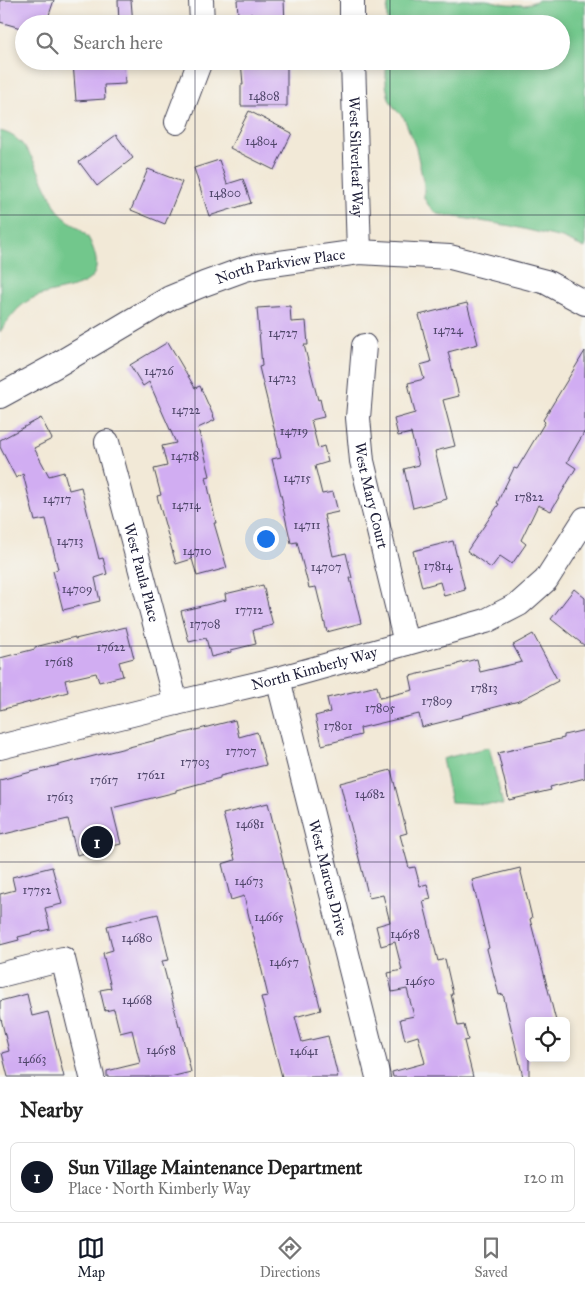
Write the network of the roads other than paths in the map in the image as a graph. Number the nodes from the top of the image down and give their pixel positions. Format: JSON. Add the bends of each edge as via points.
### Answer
{"nodes":[{"id":1,"x":201,"y":0,"type":"edge"},
{"id":2,"x":352,"y":0,"type":"edge"},
{"id":3,"x":202,"y":15,"type":"edge"},
{"id":4,"x":352,"y":15,"type":"edge"},
{"id":5,"x":197,"y":70,"type":"edge"},
{"id":6,"x":354,"y":70,"type":"edge"},
{"id":7,"x":177,"y":122,"type":"dead end"},
{"id":8,"x":359,"y":252,"type":"junction"},
{"id":9,"x":585,"y":302,"type":"edge"},
{"id":10,"x":364,"y":346,"type":"dead end"},
{"id":11,"x":0,"y":396,"type":"edge"},
{"id":12,"x":107,"y":442,"type":"dead end"},
{"id":13,"x":585,"y":519,"type":"edge"},
{"id":14,"x":406,"y":643,"type":"junction"},
{"id":15,"x":278,"y":679,"type":"junction"},
{"id":16,"x":176,"y":702,"type":"junction"},
{"id":17,"x":0,"y":747,"type":"edge"},
{"id":18,"x":0,"y":976,"type":"edge"},
{"id":19,"x":92,"y":1077,"type":"edge"},
{"id":20,"x":378,"y":1077,"type":"edge"}],
"edges":[{"from":1,"to":3,"type":"street"},
{"from":2,"to":4,"type":"street"},
{"from":5,"to":7,"type":"street"},
{"from":6,"to":8,"type":"street","name":"West Silverleaf Way"},
{"from":8,"to":9,"type":"street","name":"North Parkview Place","via":[[450,257],[546,282]]},
{"from":8,"to":11,"type":"street","name":"North Parkview Place","via":[[245,268],[204,284],[170,298]]},
{"from":10,"to":14,"type":"street","name":"West Mary Court","via":[[358,418],[362,461]]},
{"from":12,"to":16,"type":"street","name":"West Paula Place"},
{"from":13,"to":14,"type":"street","name":"North Kimberly Way","via":[[546,580],[519,604],[486,621]]},
{"from":14,"to":15,"type":"street","name":"North Kimberly Way"},
{"from":15,"to":16,"type":"street","name":"North Kimberly Way"},
{"from":15,"to":20,"type":"street","name":"West Marcus Drive"},
{"from":16,"to":17,"type":"street","name":"North Kimberly Way"},
{"from":18,"to":19,"type":"street","via":[[63,959]]}]}
